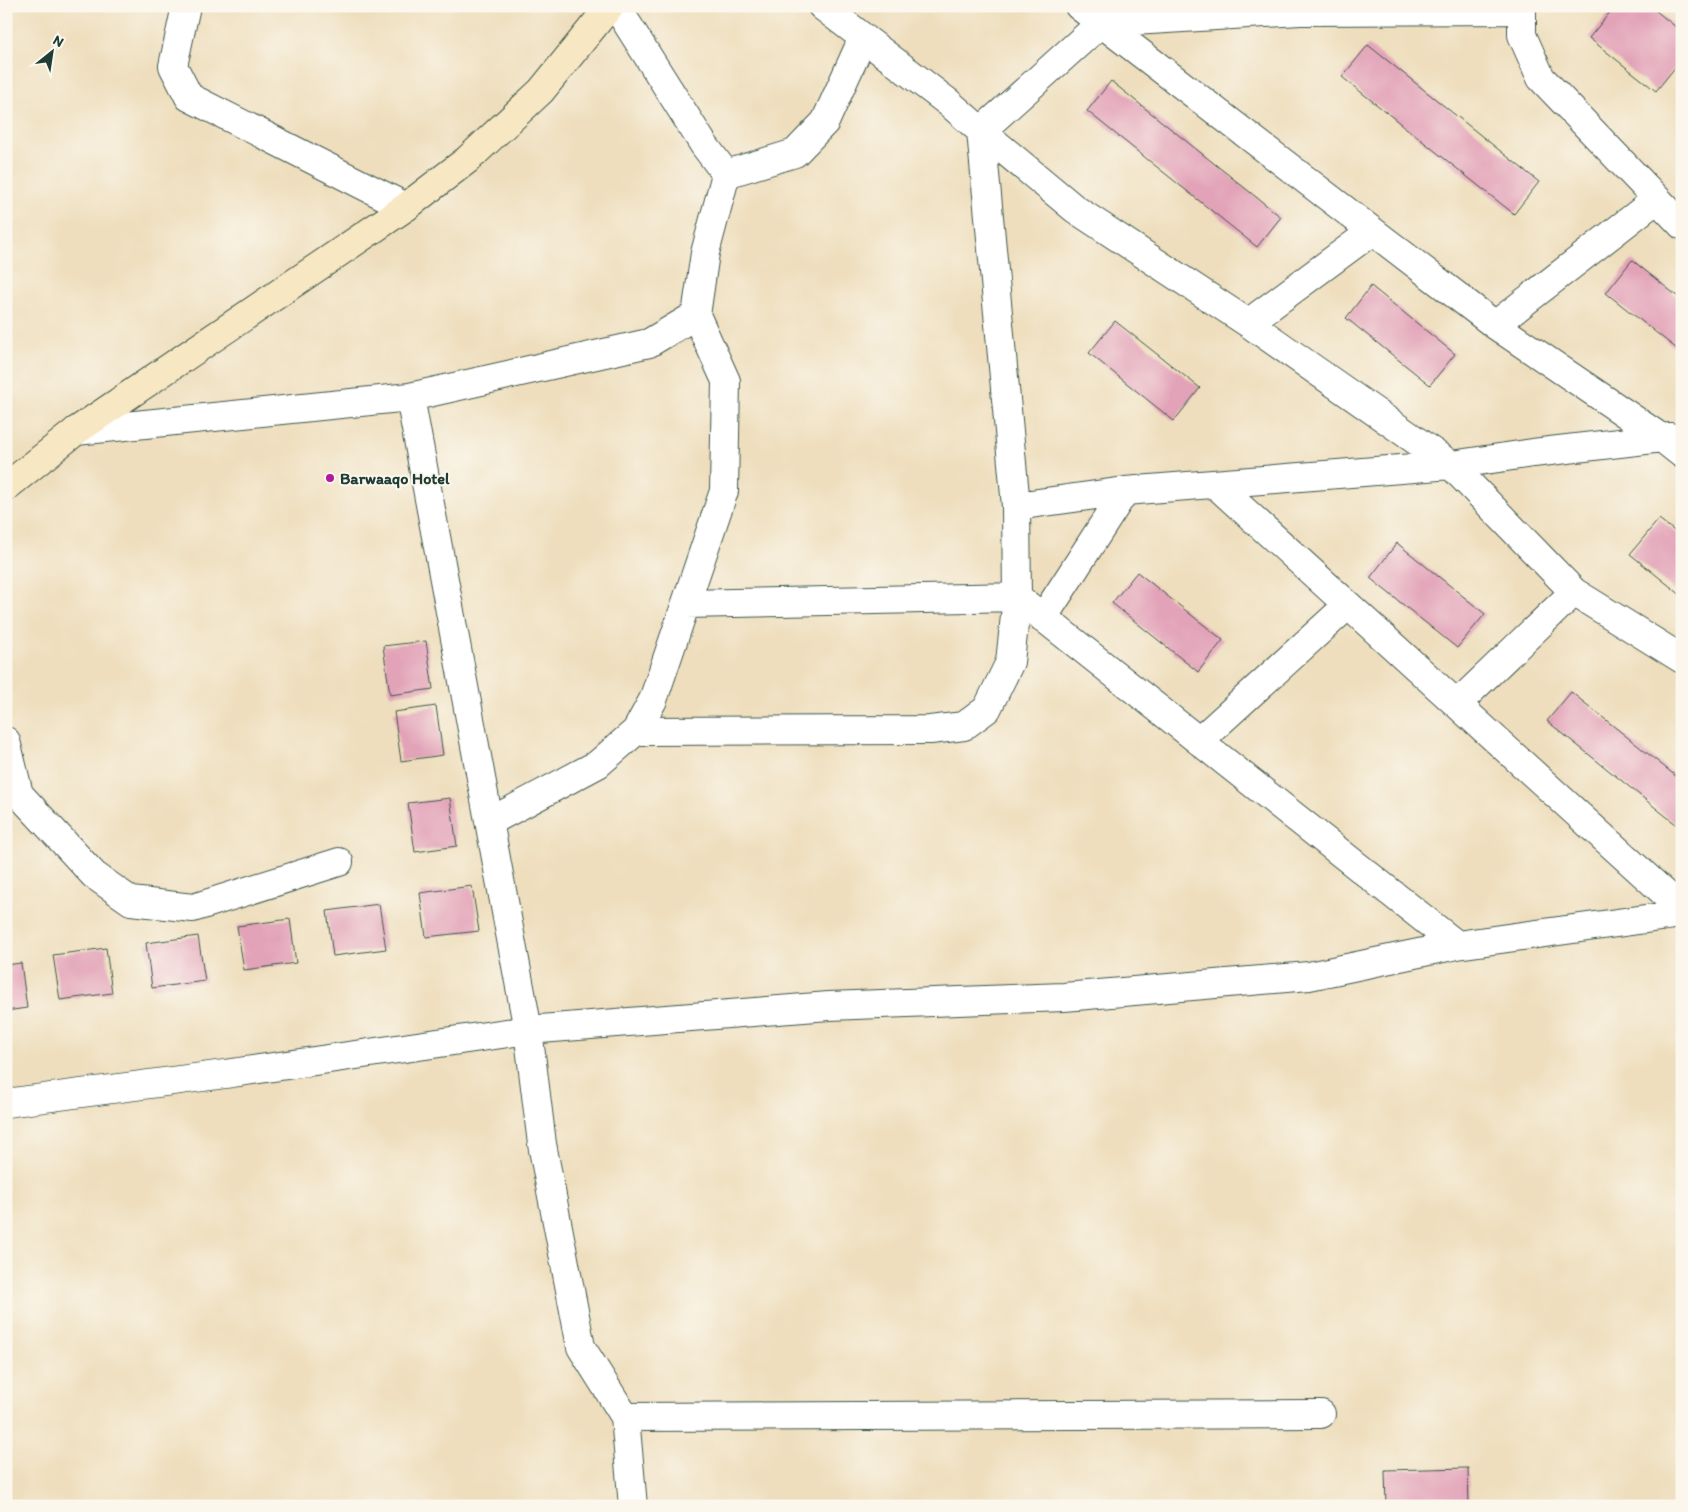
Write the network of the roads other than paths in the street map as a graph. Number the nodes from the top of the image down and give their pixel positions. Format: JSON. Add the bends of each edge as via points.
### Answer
{"nodes":[{"id":1,"x":186,"y":6,"type":"edge"},
{"id":2,"x":610,"y":6,"type":"edge"},
{"id":3,"x":616,"y":6,"type":"edge"},
{"id":4,"x":822,"y":6,"type":"edge"},
{"id":5,"x":1079,"y":6,"type":"edge"},
{"id":6,"x":1522,"y":8,"type":"edge"},
{"id":7,"x":1300,"y":9,"type":"edge"},
{"id":8,"x":1101,"y":23,"type":"junction"},
{"id":9,"x":863,"y":38,"type":"junction"},
{"id":10,"x":981,"y":131,"type":"junction"},
{"id":11,"x":726,"y":174,"type":"junction"},
{"id":12,"x":1657,"y":199,"type":"junction"},
{"id":13,"x":406,"y":208,"type":"junction"},
{"id":14,"x":1682,"y":224,"type":"edge"},
{"id":15,"x":1371,"y":232,"type":"junction"},
{"id":16,"x":696,"y":315,"type":"junction"},
{"id":17,"x":1248,"y":323,"type":"junction"},
{"id":18,"x":1495,"y":325,"type":"junction"},
{"id":19,"x":410,"y":397,"type":"junction"},
{"id":20,"x":76,"y":432,"type":"junction"},
{"id":21,"x":1676,"y":442,"type":"edge"},
{"id":22,"x":1451,"y":466,"type":"junction"},
{"id":23,"x":1215,"y":484,"type":"junction"},
{"id":24,"x":6,"y":487,"type":"edge"},
{"id":25,"x":1125,"y":491,"type":"junction"},
{"id":26,"x":1016,"y":506,"type":"junction"},
{"id":27,"x":1574,"y":592,"type":"junction"},
{"id":28,"x":1017,"y":597,"type":"junction"},
{"id":29,"x":686,"y":604,"type":"junction"},
{"id":30,"x":1348,"y":605,"type":"junction"},
{"id":31,"x":1043,"y":618,"type":"junction"},
{"id":32,"x":1682,"y":660,"type":"edge"},
{"id":33,"x":1457,"y":704,"type":"junction"},
{"id":34,"x":636,"y":731,"type":"junction"},
{"id":35,"x":6,"y":741,"type":"edge"},
{"id":36,"x":1199,"y":741,"type":"junction"},
{"id":37,"x":491,"y":821,"type":"junction"},
{"id":38,"x":339,"y":862,"type":"dead end"},
{"id":39,"x":1682,"y":909,"type":"edge"},
{"id":40,"x":1682,"y":914,"type":"edge"},
{"id":41,"x":1457,"y":945,"type":"junction"},
{"id":42,"x":528,"y":1030,"type":"junction"},
{"id":43,"x":6,"y":1103,"type":"edge"},
{"id":44,"x":1321,"y":1414,"type":"dead end"},
{"id":45,"x":625,"y":1417,"type":"junction"},
{"id":46,"x":633,"y":1506,"type":"edge"}],
"edges":[{"from":1,"to":13,"type":"street","via":[[172,66],[189,97]]},
{"from":2,"to":13,"type":"street","via":[[541,91],[467,160]]},
{"from":3,"to":11,"type":"street","via":[[704,145]]},
{"from":4,"to":9,"type":"street"},
{"from":5,"to":8,"type":"street"},
{"from":6,"to":7,"type":"street"},
{"from":6,"to":12,"type":"street","via":[[1522,35],[1541,78]]},
{"from":7,"to":8,"type":"street"},
{"from":8,"to":10,"type":"street"},
{"from":8,"to":15,"type":"street"},
{"from":9,"to":10,"type":"street"},
{"from":9,"to":11,"type":"street","via":[[825,122],[796,153]]},
{"from":10,"to":17,"type":"street","via":[[1075,209]]},
{"from":10,"to":26,"type":"street"},
{"from":11,"to":16,"type":"street","via":[[705,254]]},
{"from":12,"to":14,"type":"street"},
{"from":12,"to":18,"type":"street"},
{"from":13,"to":20,"type":"street"},
{"from":15,"to":17,"type":"street"},
{"from":15,"to":18,"type":"street"},
{"from":16,"to":19,"type":"street","via":[[649,343]]},
{"from":16,"to":29,"type":"street","via":[[726,381],[724,491]]},
{"from":17,"to":22,"type":"street"},
{"from":18,"to":21,"type":"street"},
{"from":19,"to":20,"type":"street"},
{"from":19,"to":37,"type":"street"},
{"from":20,"to":24,"type":"street"},
{"from":21,"to":22,"type":"street","via":[[1534,453]]},
{"from":22,"to":23,"type":"street"},
{"from":22,"to":27,"type":"street"},
{"from":23,"to":25,"type":"street"},
{"from":23,"to":30,"type":"street"},
{"from":25,"to":26,"type":"street"},
{"from":25,"to":31,"type":"street"},
{"from":26,"to":28,"type":"street"},
{"from":27,"to":32,"type":"street"},
{"from":27,"to":33,"type":"street"},
{"from":28,"to":29,"type":"street"},
{"from":28,"to":31,"type":"street"},
{"from":28,"to":34,"type":"street","via":[[1010,662],[988,709],[964,726],[930,730]]},
{"from":29,"to":34,"type":"street","via":[[652,700]]},
{"from":30,"to":33,"type":"street"},
{"from":30,"to":36,"type":"street"},
{"from":31,"to":36,"type":"street"},
{"from":33,"to":39,"type":"street"},
{"from":34,"to":37,"type":"street","via":[[598,764]]},
{"from":35,"to":38,"type":"street","via":[[19,794],[94,875],[131,901],[193,908]]},
{"from":36,"to":41,"type":"street"},
{"from":37,"to":42,"type":"street"},
{"from":40,"to":41,"type":"street"},
{"from":41,"to":42,"type":"street","via":[[1310,976],[1064,997],[829,1006]]},
{"from":42,"to":43,"type":"street"},
{"from":42,"to":45,"type":"street","via":[[542,1144],[581,1347]]},
{"from":44,"to":45,"type":"street"},
{"from":45,"to":46,"type":"street"}]}
